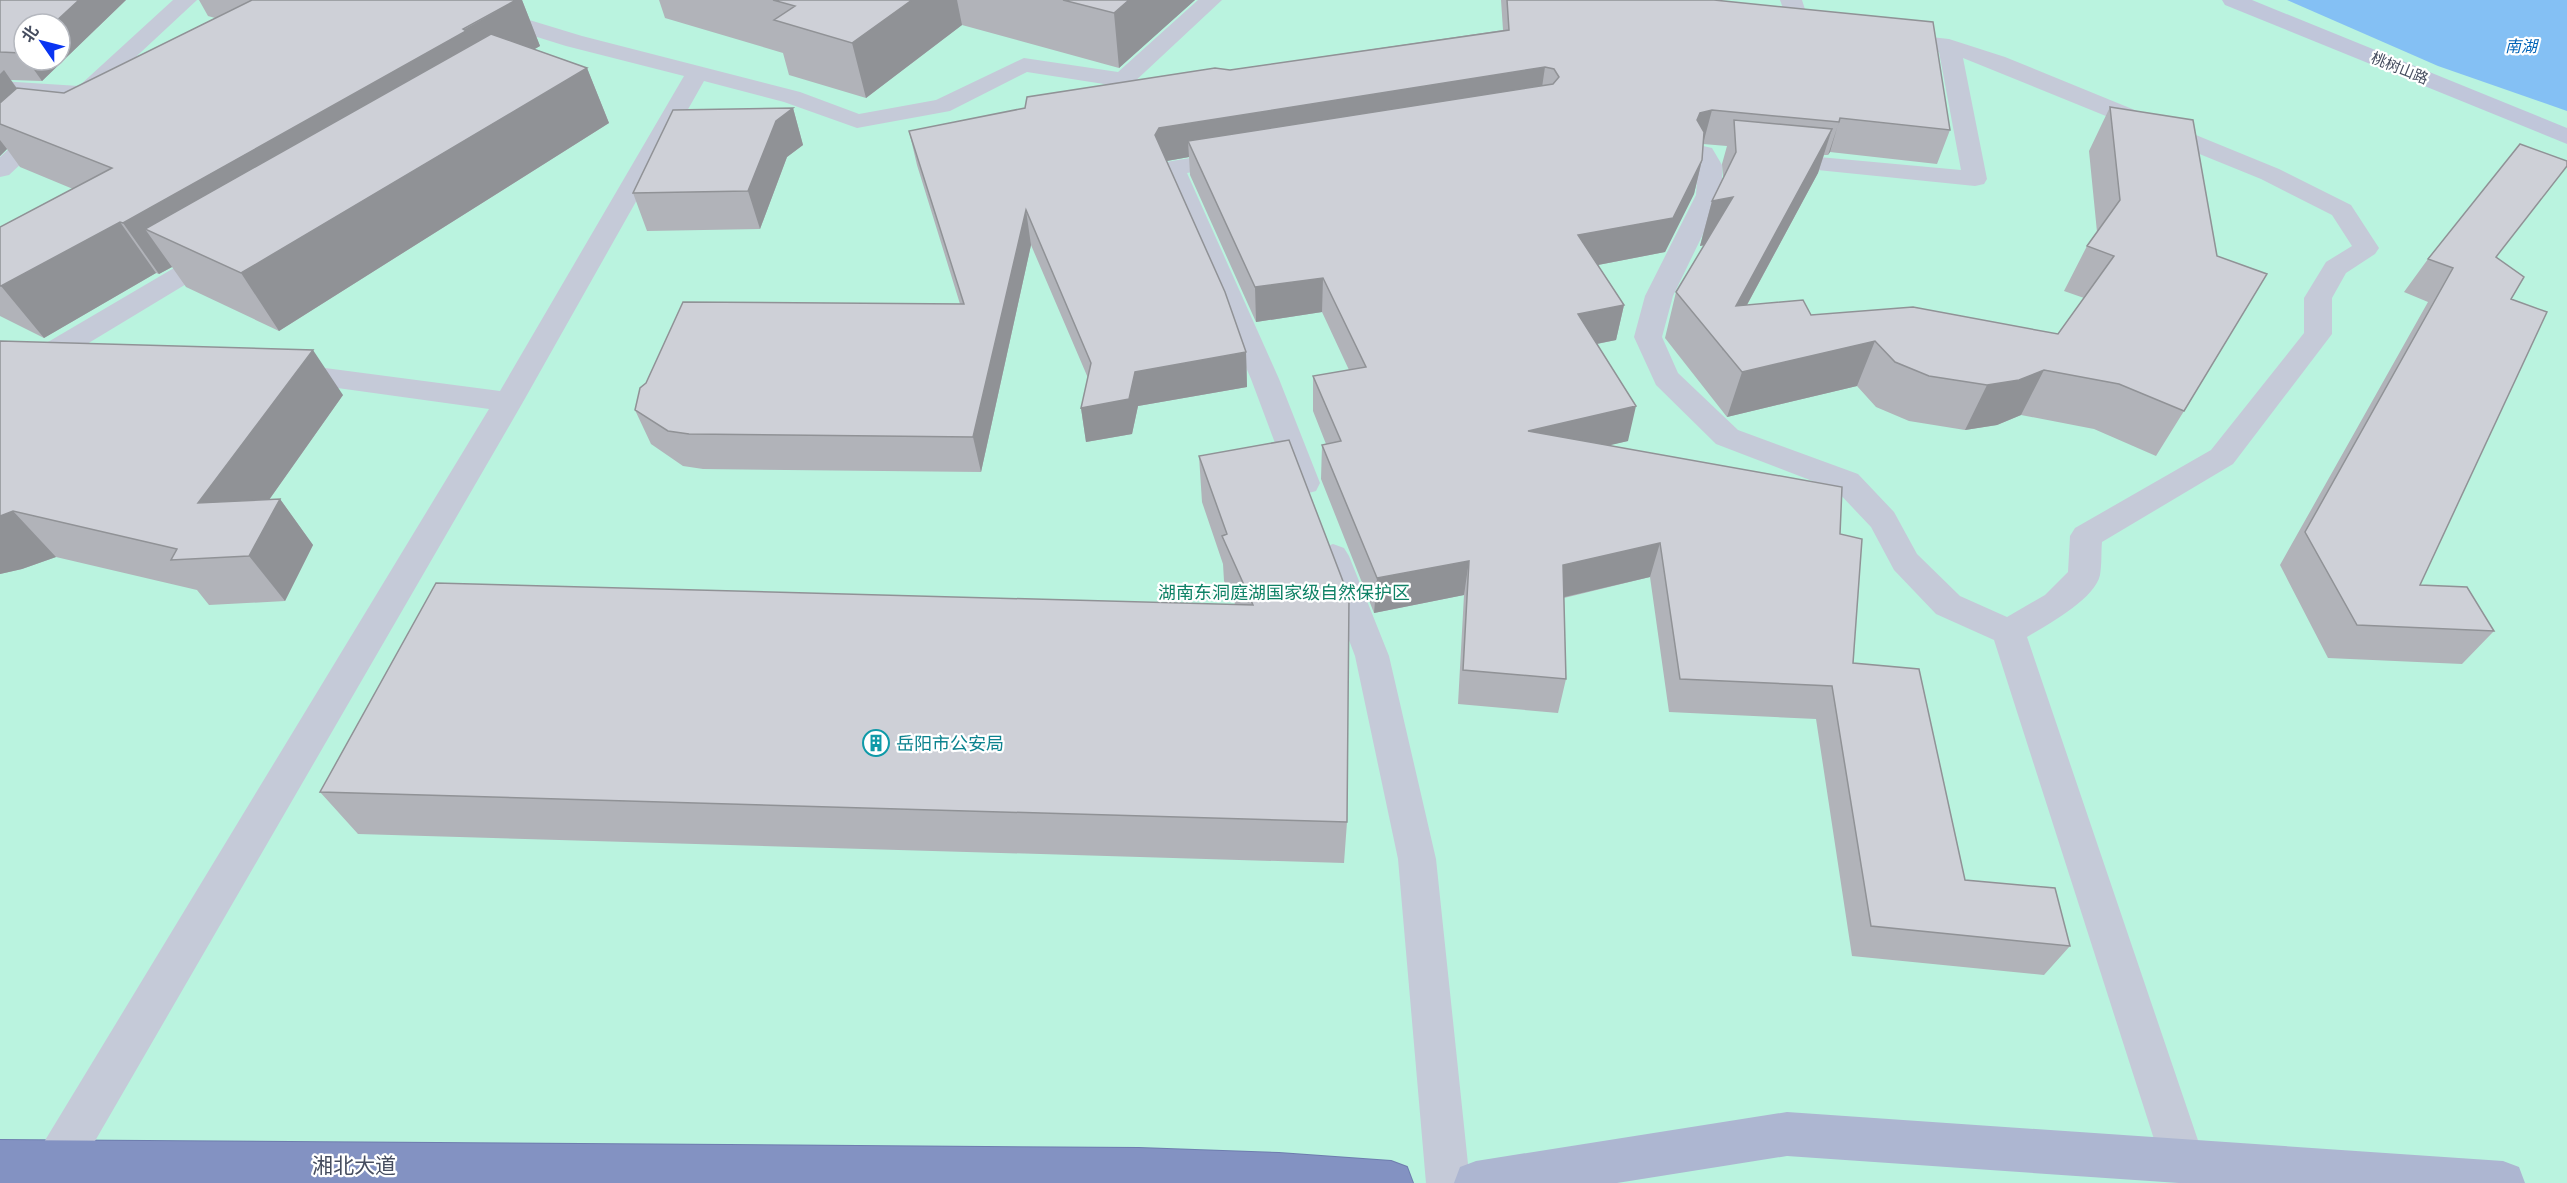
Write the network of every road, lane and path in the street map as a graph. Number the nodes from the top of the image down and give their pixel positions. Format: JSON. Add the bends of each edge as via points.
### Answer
{"nodes":[{"id":1,"x":186,"y":0,"type":"edge"},
{"id":2,"x":442,"y":0,"type":"edge"},
{"id":3,"x":1211,"y":0,"type":"edge"},
{"id":4,"x":1791,"y":0,"type":"edge"},
{"id":5,"x":2233,"y":0,"type":"edge"},
{"id":6,"x":574,"y":41,"type":"junction"},
{"id":7,"x":1949,"y":46,"type":"junction"},
{"id":8,"x":543,"y":59,"type":"edge"},
{"id":9,"x":699,"y":72,"type":"junction"},
{"id":10,"x":0,"y":88,"type":"edge"},
{"id":11,"x":85,"y":93,"type":"junction"},
{"id":12,"x":2567,"y":137,"type":"edge"},
{"id":13,"x":1264,"y":153,"type":"edge"},
{"id":14,"x":0,"y":170,"type":"edge"},
{"id":15,"x":237,"y":242,"type":"edge"},
{"id":16,"x":11,"y":369,"type":"edge"},
{"id":17,"x":82,"y":370,"type":"edge"},
{"id":18,"x":260,"y":372,"type":"edge"},
{"id":19,"x":508,"y":402,"type":"junction"},
{"id":20,"x":2008,"y":632,"type":"junction"},
{"id":21,"x":2183,"y":1161,"type":"junction"},
{"id":22,"x":0,"y":1162,"type":"edge"},
{"id":23,"x":57,"y":1163,"type":"junction"},
{"id":24,"x":1138,"y":1176,"type":"edge"},
{"id":25,"x":1278,"y":1179,"type":"edge"},
{"id":26,"x":1391,"y":1183,"type":"edge"},
{"id":27,"x":1448,"y":1183,"type":"edge"},
{"id":28,"x":1476,"y":1183,"type":"edge"},
{"id":29,"x":2503,"y":1183,"type":"edge"}],
"edges":[{"from":1,"to":11,"type":"street"},
{"from":2,"to":6,"type":"street"},
{"from":3,"to":9,"type":"street","via":[[1123,80],[1024,65],[942,106],[857,121],[792,97]]},
{"from":4,"to":7,"type":"street","via":[[1789,30]]},
{"from":5,"to":12,"type":"street","name":"桃树山路"},
{"from":6,"to":8,"type":"street"},
{"from":6,"to":9,"type":"street"},
{"from":7,"to":20,"type":"street","via":[[2270,174],[2342,210],[2366,248],[2335,268],[2318,297],[2318,334],[2222,457],[2086,536],[2084,576],[2057,604]]},
{"from":7,"to":20,"type":"street","via":[[1975,178],[1703,153],[1710,165],[1709,195],[1659,296],[1648,337],[1666,378],[1727,436],[1847,482],[1883,520],[1905,562],[1948,604]]},
{"from":9,"to":19,"type":"street"},
{"from":10,"to":11,"type":"street"},
{"from":11,"to":14,"type":"street"},
{"from":13,"to":27,"type":"street","via":[[1172,168],[1265,378],[1372,656],[1417,859]]},
{"from":15,"to":16,"type":"street"},
{"from":16,"to":17,"type":"street"},
{"from":18,"to":19,"type":"street","via":[[296,372]]},
{"from":19,"to":23,"type":"street"},
{"from":20,"to":21,"type":"street"},
{"from":21,"to":28,"type":"main road","via":[[1787,1134]]},
{"from":21,"to":29,"type":"main road"},
{"from":22,"to":23,"type":"highway","name":"湘北大道"},
{"from":23,"to":24,"type":"highway","name":"湘北大道"},
{"from":24,"to":25,"type":"highway","name":"湘北大道"},
{"from":25,"to":26,"type":"highway","name":"湘北大道"}]}
